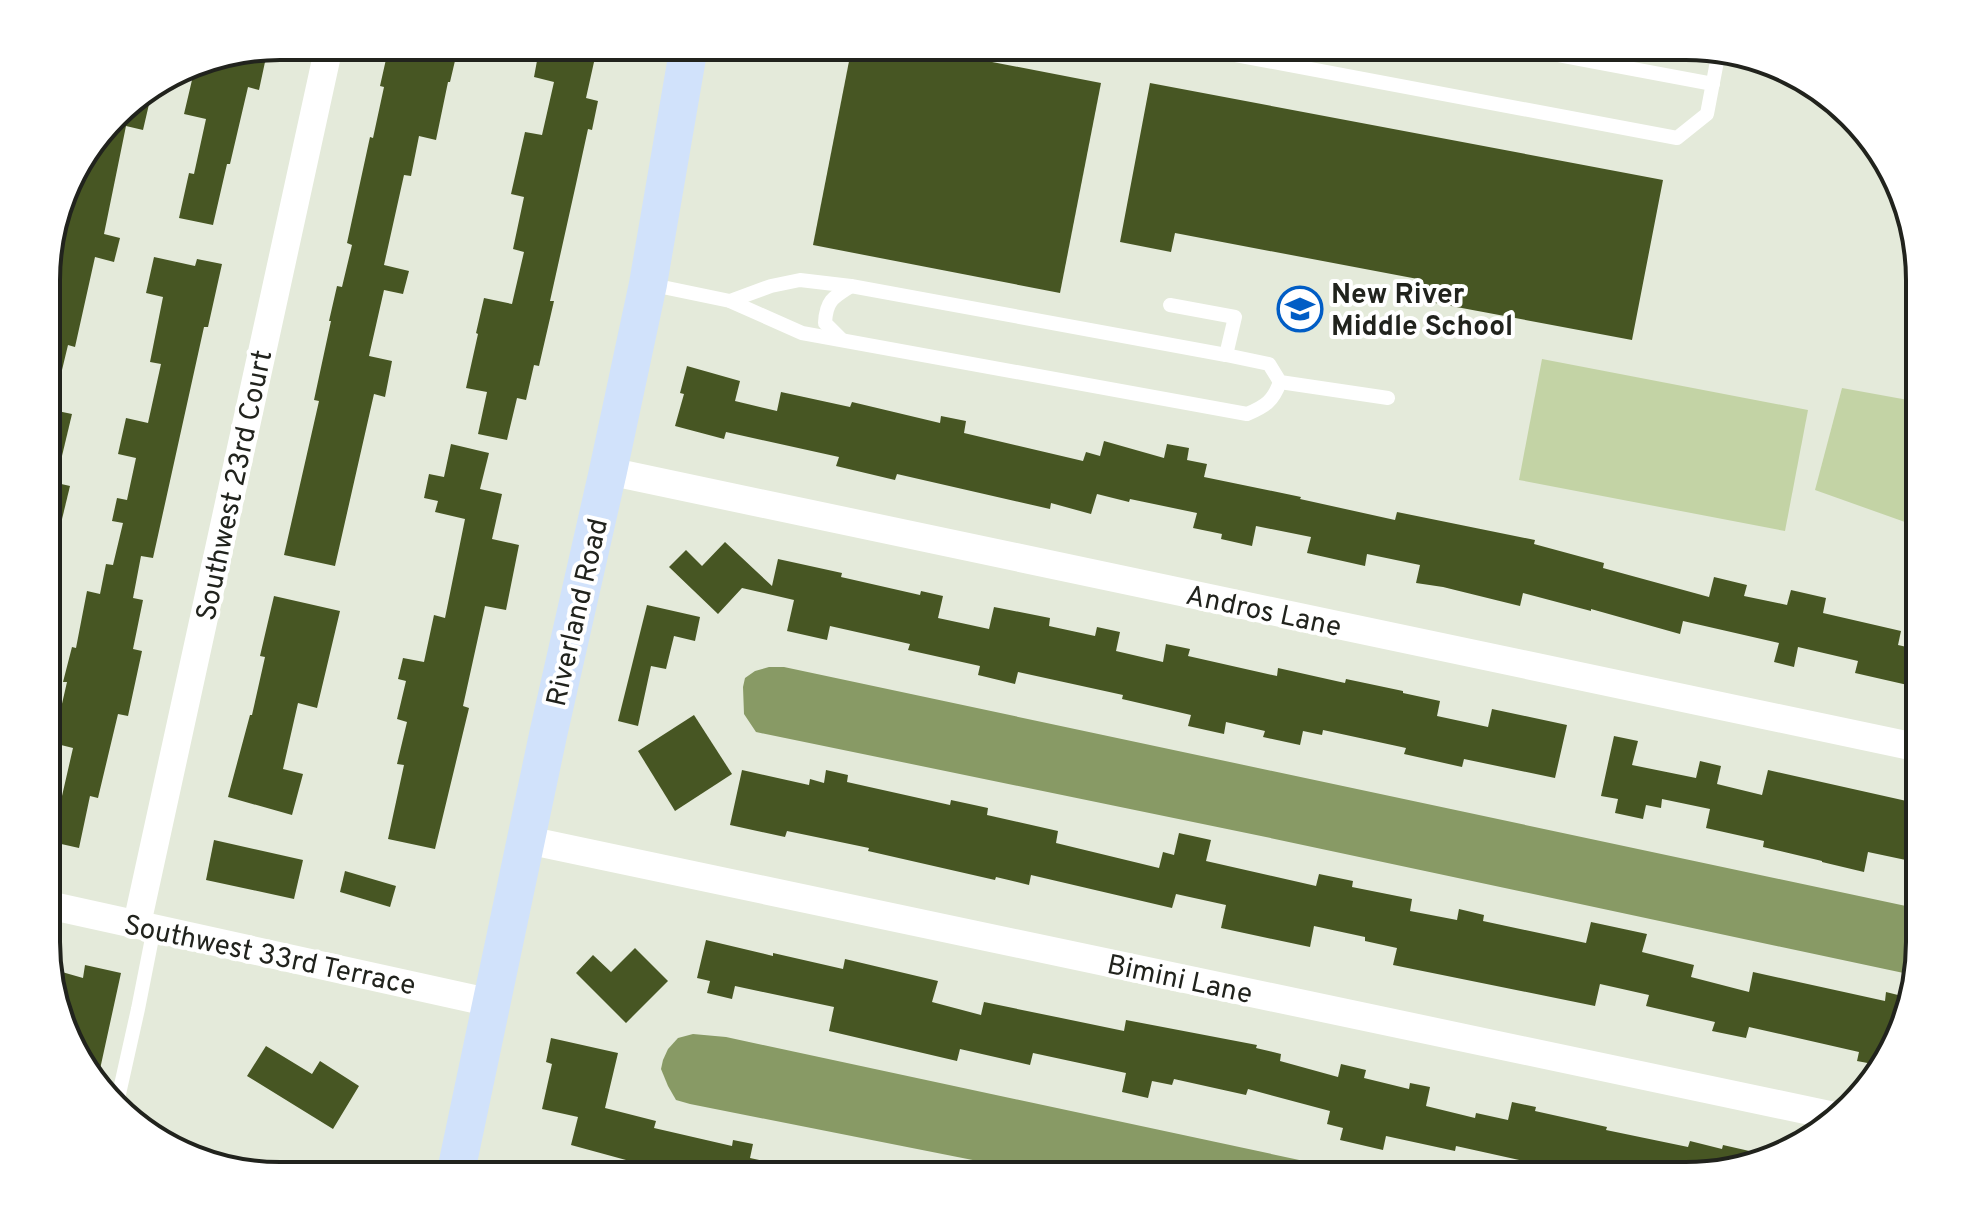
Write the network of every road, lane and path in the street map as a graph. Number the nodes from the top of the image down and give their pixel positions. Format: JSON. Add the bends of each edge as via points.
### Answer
{"nodes":[{"id":1,"x":326,"y":60,"type":"edge"},
{"id":2,"x":687,"y":60,"type":"edge"},
{"id":3,"x":1262,"y":60,"type":"edge"},
{"id":4,"x":1585,"y":60,"type":"edge"},
{"id":5,"x":1717,"y":63,"type":"edge"},
{"id":6,"x":1713,"y":84,"type":"junction"},
{"id":7,"x":648,"y":284,"type":"junction"},
{"id":8,"x":851,"y":286,"type":"junction"},
{"id":9,"x":730,"y":301,"type":"junction"},
{"id":10,"x":1170,"y":305,"type":"dead end"},
{"id":11,"x":841,"y":339,"type":"junction"},
{"id":12,"x":1226,"y":355,"type":"junction"},
{"id":13,"x":1280,"y":382,"type":"junction"},
{"id":14,"x":1388,"y":398,"type":"dead end"},
{"id":15,"x":608,"y":471,"type":"junction"},
{"id":16,"x":1906,"y":745,"type":"edge"},
{"id":17,"x":527,"y":840,"type":"junction"},
{"id":18,"x":60,"y":908,"type":"edge"},
{"id":19,"x":146,"y":926,"type":"junction"},
{"id":20,"x":492,"y":1003,"type":"junction"},
{"id":21,"x":120,"y":1091,"type":"edge"},
{"id":22,"x":1823,"y":1114,"type":"edge"},
{"id":23,"x":458,"y":1162,"type":"edge"}],
"edges":[{"from":1,"to":19,"type":"street","name":"Southwest 23rd Court"},
{"from":2,"to":7,"type":"street","name":"Riverland Road"},
{"from":3,"to":6,"type":"lane","via":[[1677,138],[1707,114]]},
{"from":4,"to":6,"type":"lane"},
{"from":5,"to":6,"type":"lane"},
{"from":7,"to":9,"type":"lane"},
{"from":7,"to":15,"type":"street","name":"Riverland Road"},
{"from":8,"to":9,"type":"lane","via":[[800,280]]},
{"from":8,"to":11,"type":"lane","via":[[833,297],[825,310],[825,323]]},
{"from":8,"to":12,"type":"lane"},
{"from":9,"to":11,"type":"lane","via":[[802,333]]},
{"from":10,"to":12,"type":"lane","via":[[1235,317]]},
{"from":11,"to":13,"type":"lane","via":[[1247,414],[1275,396]]},
{"from":12,"to":13,"type":"lane","via":[[1269,364]]},
{"from":13,"to":14,"type":"lane"},
{"from":15,"to":16,"type":"street","name":"Andros Lane"},
{"from":15,"to":17,"type":"street","name":"Riverland Road"},
{"from":17,"to":20,"type":"street","name":"Riverland Road"},
{"from":17,"to":22,"type":"street","name":"Bimini Lane"},
{"from":18,"to":19,"type":"street","name":"Southwest 33rd Terrace"},
{"from":19,"to":20,"type":"street","name":"Southwest 33rd Terrace"},
{"from":19,"to":21,"type":"lane","via":[[138,1009]]},
{"from":20,"to":23,"type":"street","name":"Riverland Road"}]}
